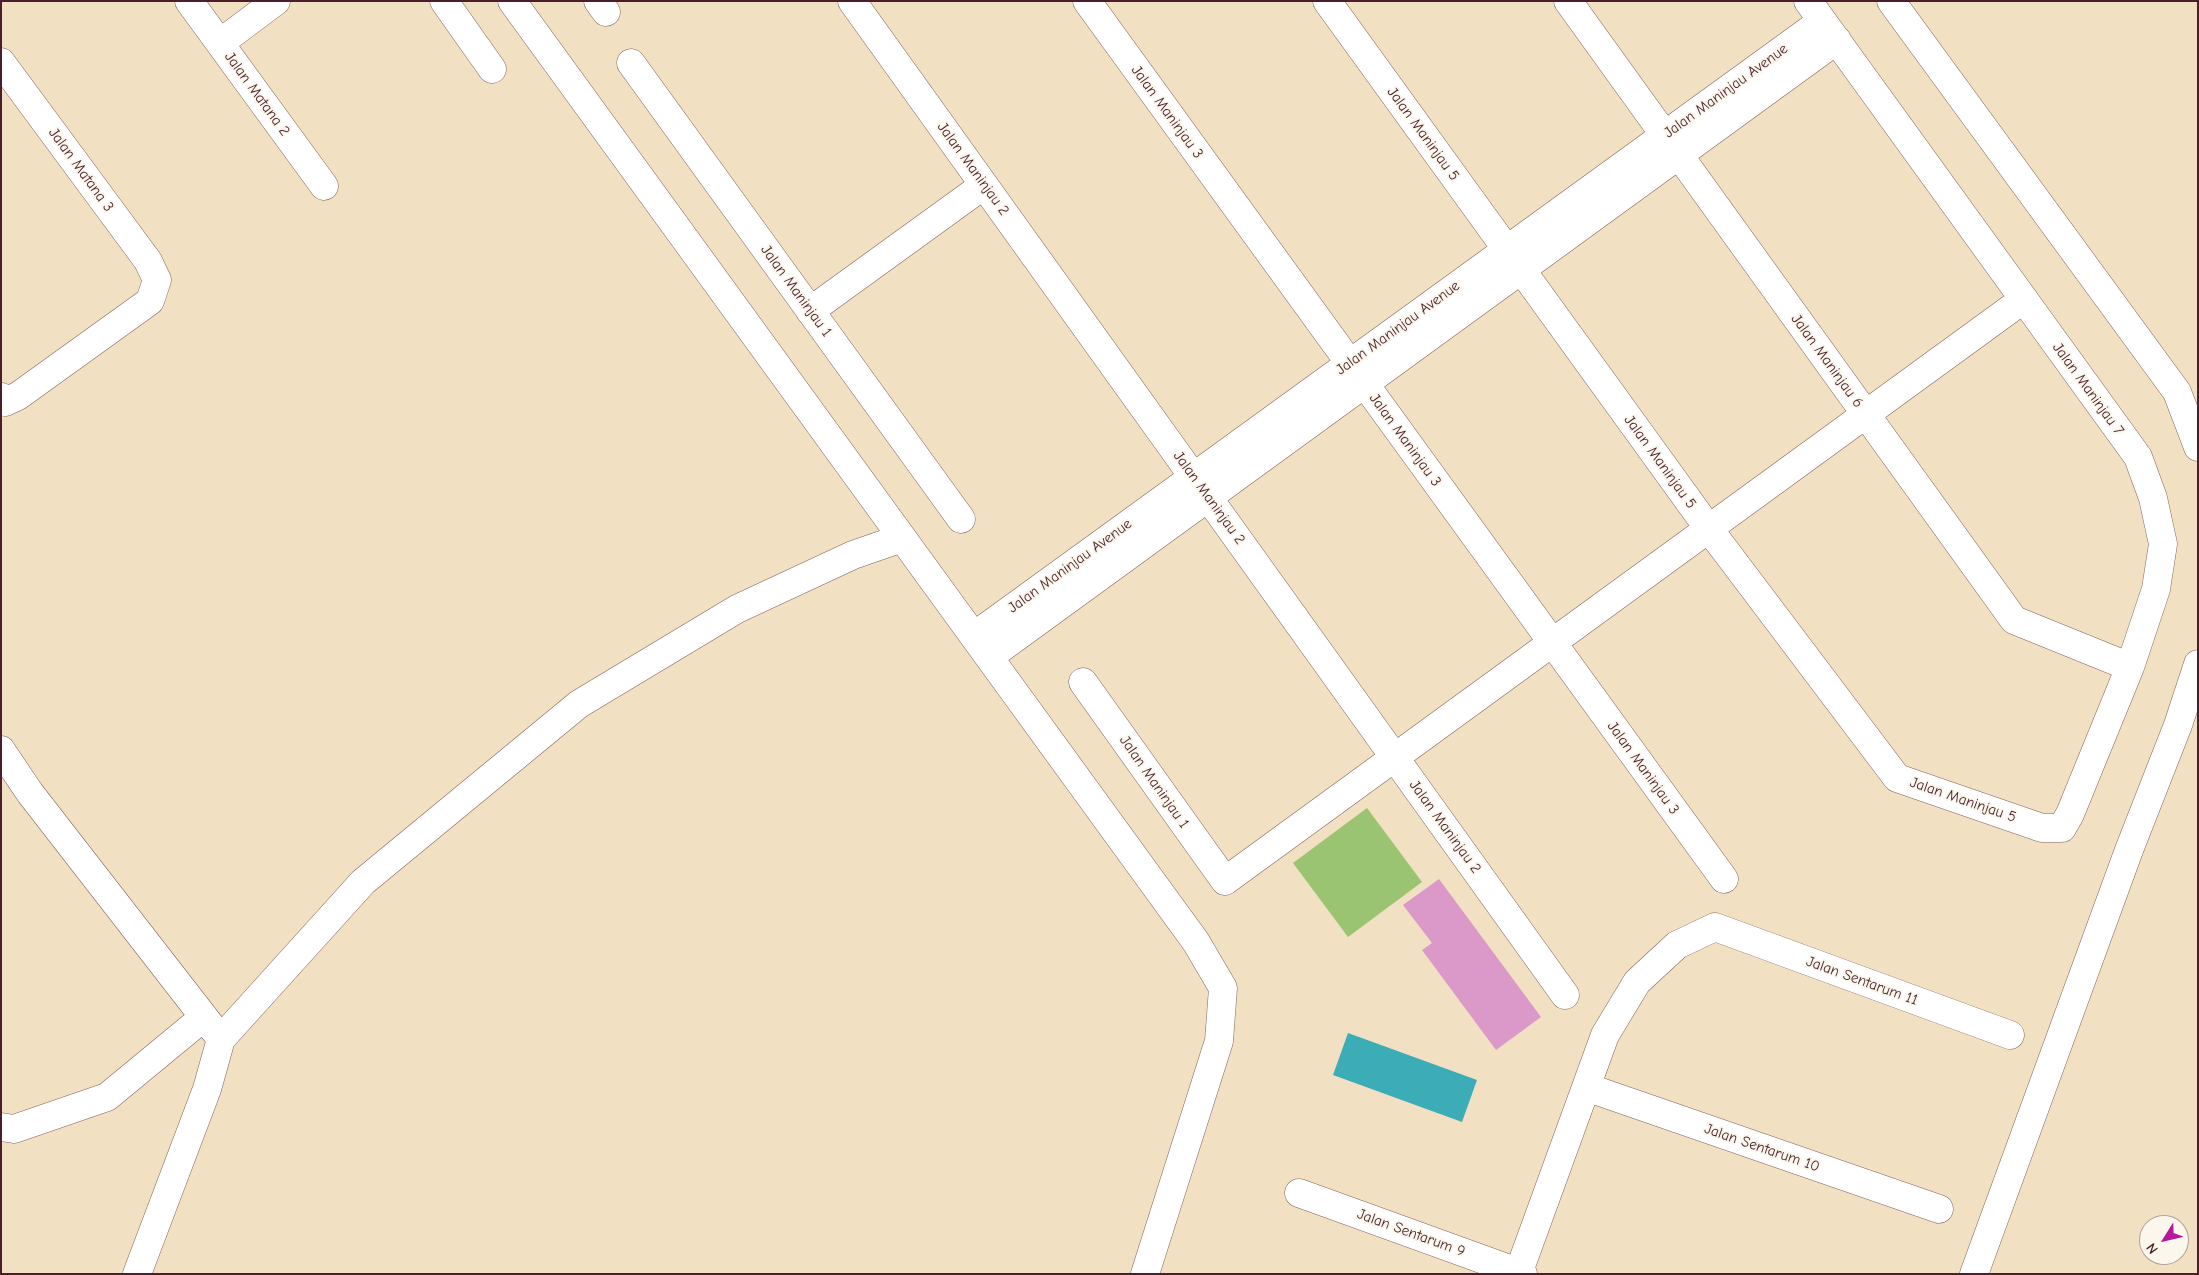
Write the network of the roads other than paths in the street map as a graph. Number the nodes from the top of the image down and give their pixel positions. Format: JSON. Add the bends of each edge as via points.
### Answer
{"nodes":[{"id":1,"x":189,"y":1,"type":"edge"},
{"id":2,"x":276,"y":1,"type":"edge"},
{"id":3,"x":444,"y":1,"type":"edge"},
{"id":4,"x":512,"y":1,"type":"edge"},
{"id":5,"x":852,"y":1,"type":"edge"},
{"id":6,"x":1087,"y":1,"type":"edge"},
{"id":7,"x":1327,"y":1,"type":"edge"},
{"id":8,"x":1568,"y":1,"type":"edge"},
{"id":9,"x":1891,"y":1,"type":"edge"},
{"id":10,"x":1822,"y":21,"type":"edge"},
{"id":11,"x":220,"y":43,"type":"junction"},
{"id":12,"x":1,"y":62,"type":"edge"},
{"id":13,"x":631,"y":63,"type":"dead end"},
{"id":14,"x":492,"y":69,"type":"dead end"},
{"id":15,"x":1672,"y":145,"type":"junction"},
{"id":16,"x":984,"y":185,"type":"junction"},
{"id":17,"x":324,"y":186,"type":"dead end"},
{"id":18,"x":1514,"y":260,"type":"junction"},
{"id":19,"x":2024,"y":299,"type":"junction"},
{"id":20,"x":810,"y":311,"type":"junction"},
{"id":21,"x":1357,"y":374,"type":"junction"},
{"id":22,"x":3,"y":400,"type":"edge"},
{"id":23,"x":1866,"y":415,"type":"junction"},
{"id":24,"x":2198,"y":447,"type":"edge"},
{"id":25,"x":1200,"y":487,"type":"junction"},
{"id":26,"x":961,"y":519,"type":"dead end"},
{"id":27,"x":1708,"y":529,"type":"junction"},
{"id":28,"x":902,"y":538,"type":"junction"},
{"id":29,"x":1553,"y":643,"type":"junction"},
{"id":30,"x":981,"y":646,"type":"junction"},
{"id":31,"x":2198,"y":664,"type":"edge"},
{"id":32,"x":2130,"y":666,"type":"junction"},
{"id":33,"x":1083,"y":682,"type":"dead end"},
{"id":34,"x":1,"y":750,"type":"edge"},
{"id":35,"x":1395,"y":758,"type":"junction"},
{"id":36,"x":2062,"y":828,"type":"joint"},
{"id":37,"x":1724,"y":879,"type":"dead end"},
{"id":38,"x":1565,"y":996,"type":"dead end"},
{"id":39,"x":204,"y":1017,"type":"junction"},
{"id":40,"x":2010,"y":1035,"type":"dead end"},
{"id":41,"x":221,"y":1039,"type":"junction"},
{"id":42,"x":1586,"y":1088,"type":"junction"},
{"id":43,"x":1,"y":1127,"type":"edge"},
{"id":44,"x":1300,"y":1193,"type":"dead end"},
{"id":45,"x":1939,"y":1209,"type":"dead end"},
{"id":46,"x":1520,"y":1273,"type":"edge"},
{"id":47,"x":136,"y":1274,"type":"edge"},
{"id":48,"x":1145,"y":1274,"type":"edge"},
{"id":49,"x":1974,"y":1274,"type":"edge"}],
"edges":[{"from":1,"to":11,"type":"street","name":"Jalan Matana 2"},
{"from":2,"to":11,"type":"street"},
{"from":3,"to":14,"type":"street"},
{"from":4,"to":28,"type":"street"},
{"from":5,"to":16,"type":"street","name":"Jalan Maninjau 2"},
{"from":6,"to":21,"type":"street","name":"Jalan Maninjau 3"},
{"from":7,"to":18,"type":"street","name":"Jalan Maninjau 5"},
{"from":8,"to":15,"type":"street","name":"Jalan Maninjau 6"},
{"from":9,"to":24,"type":"street","via":[[2177,392]]},
{"from":10,"to":15,"type":"street","name":"Jalan Maninjau Avenue"},
{"from":10,"to":19,"type":"street","name":"Jalan Maninjau 7"},
{"from":11,"to":17,"type":"street","name":"Jalan Matana 2"},
{"from":12,"to":22,"type":"street","name":"Jalan Matana 3","via":[[148,261],[158,280],[150,301],[18,396]]},
{"from":13,"to":20,"type":"street","name":"Jalan Maninjau 1"},
{"from":15,"to":18,"type":"street","name":"Jalan Maninjau Avenue"},
{"from":15,"to":23,"type":"street","name":"Jalan Maninjau 6"},
{"from":16,"to":20,"type":"street"},
{"from":16,"to":25,"type":"street","name":"Jalan Maninjau 2"},
{"from":18,"to":21,"type":"street","name":"Jalan Maninjau Avenue"},
{"from":18,"to":27,"type":"street","name":"Jalan Maninjau 5"},
{"from":19,"to":23,"type":"street"},
{"from":19,"to":32,"type":"street","name":"Jalan Maninjau 7","via":[[2138,457],[2153,498],[2163,544],[2156,589]]},
{"from":20,"to":26,"type":"street","name":"Jalan Maninjau 1"},
{"from":21,"to":25,"type":"street","name":"Jalan Maninjau Avenue"},
{"from":21,"to":29,"type":"street","name":"Jalan Maninjau 3"},
{"from":23,"to":27,"type":"street"},
{"from":23,"to":32,"type":"street","name":"Jalan Maninjau 6","via":[[2014,620]]},
{"from":25,"to":30,"type":"street","name":"Jalan Maninjau Avenue"},
{"from":25,"to":35,"type":"street","name":"Jalan Maninjau 2"},
{"from":27,"to":29,"type":"street"},
{"from":27,"to":36,"type":"street","name":"Jalan Maninjau 5","via":[[1897,778],[2042,828]]},
{"from":28,"to":30,"type":"street"},
{"from":28,"to":41,"type":"street","via":[[853,555],[737,609],[579,704],[363,882]]},
{"from":29,"to":35,"type":"street"},
{"from":29,"to":37,"type":"street","name":"Jalan Maninjau 3"},
{"from":30,"to":48,"type":"street","via":[[1196,942],[1223,988],[1218,1041]]},
{"from":31,"to":49,"type":"street","via":[[2178,726]]},
{"from":32,"to":36,"type":"street","name":"Jalan Maninjau 7"},
{"from":33,"to":35,"type":"street","name":"Jalan Maninjau 1","via":[[1225,881]]},
{"from":34,"to":39,"type":"street","via":[[30,793]]},
{"from":35,"to":38,"type":"street","name":"Jalan Maninjau 2"},
{"from":39,"to":41,"type":"street"},
{"from":39,"to":43,"type":"street","via":[[107,1097],[14,1129]]},
{"from":40,"to":42,"type":"street","name":"Jalan Sentarum 11","via":[[1715,927],[1676,945],[1637,982],[1605,1035]]},
{"from":41,"to":47,"type":"street","via":[[207,1090]]},
{"from":42,"to":45,"type":"street","name":"Jalan Sentarum 10"},
{"from":42,"to":46,"type":"street"},
{"from":44,"to":46,"type":"street","name":"Jalan Sentarum 9"}]}
